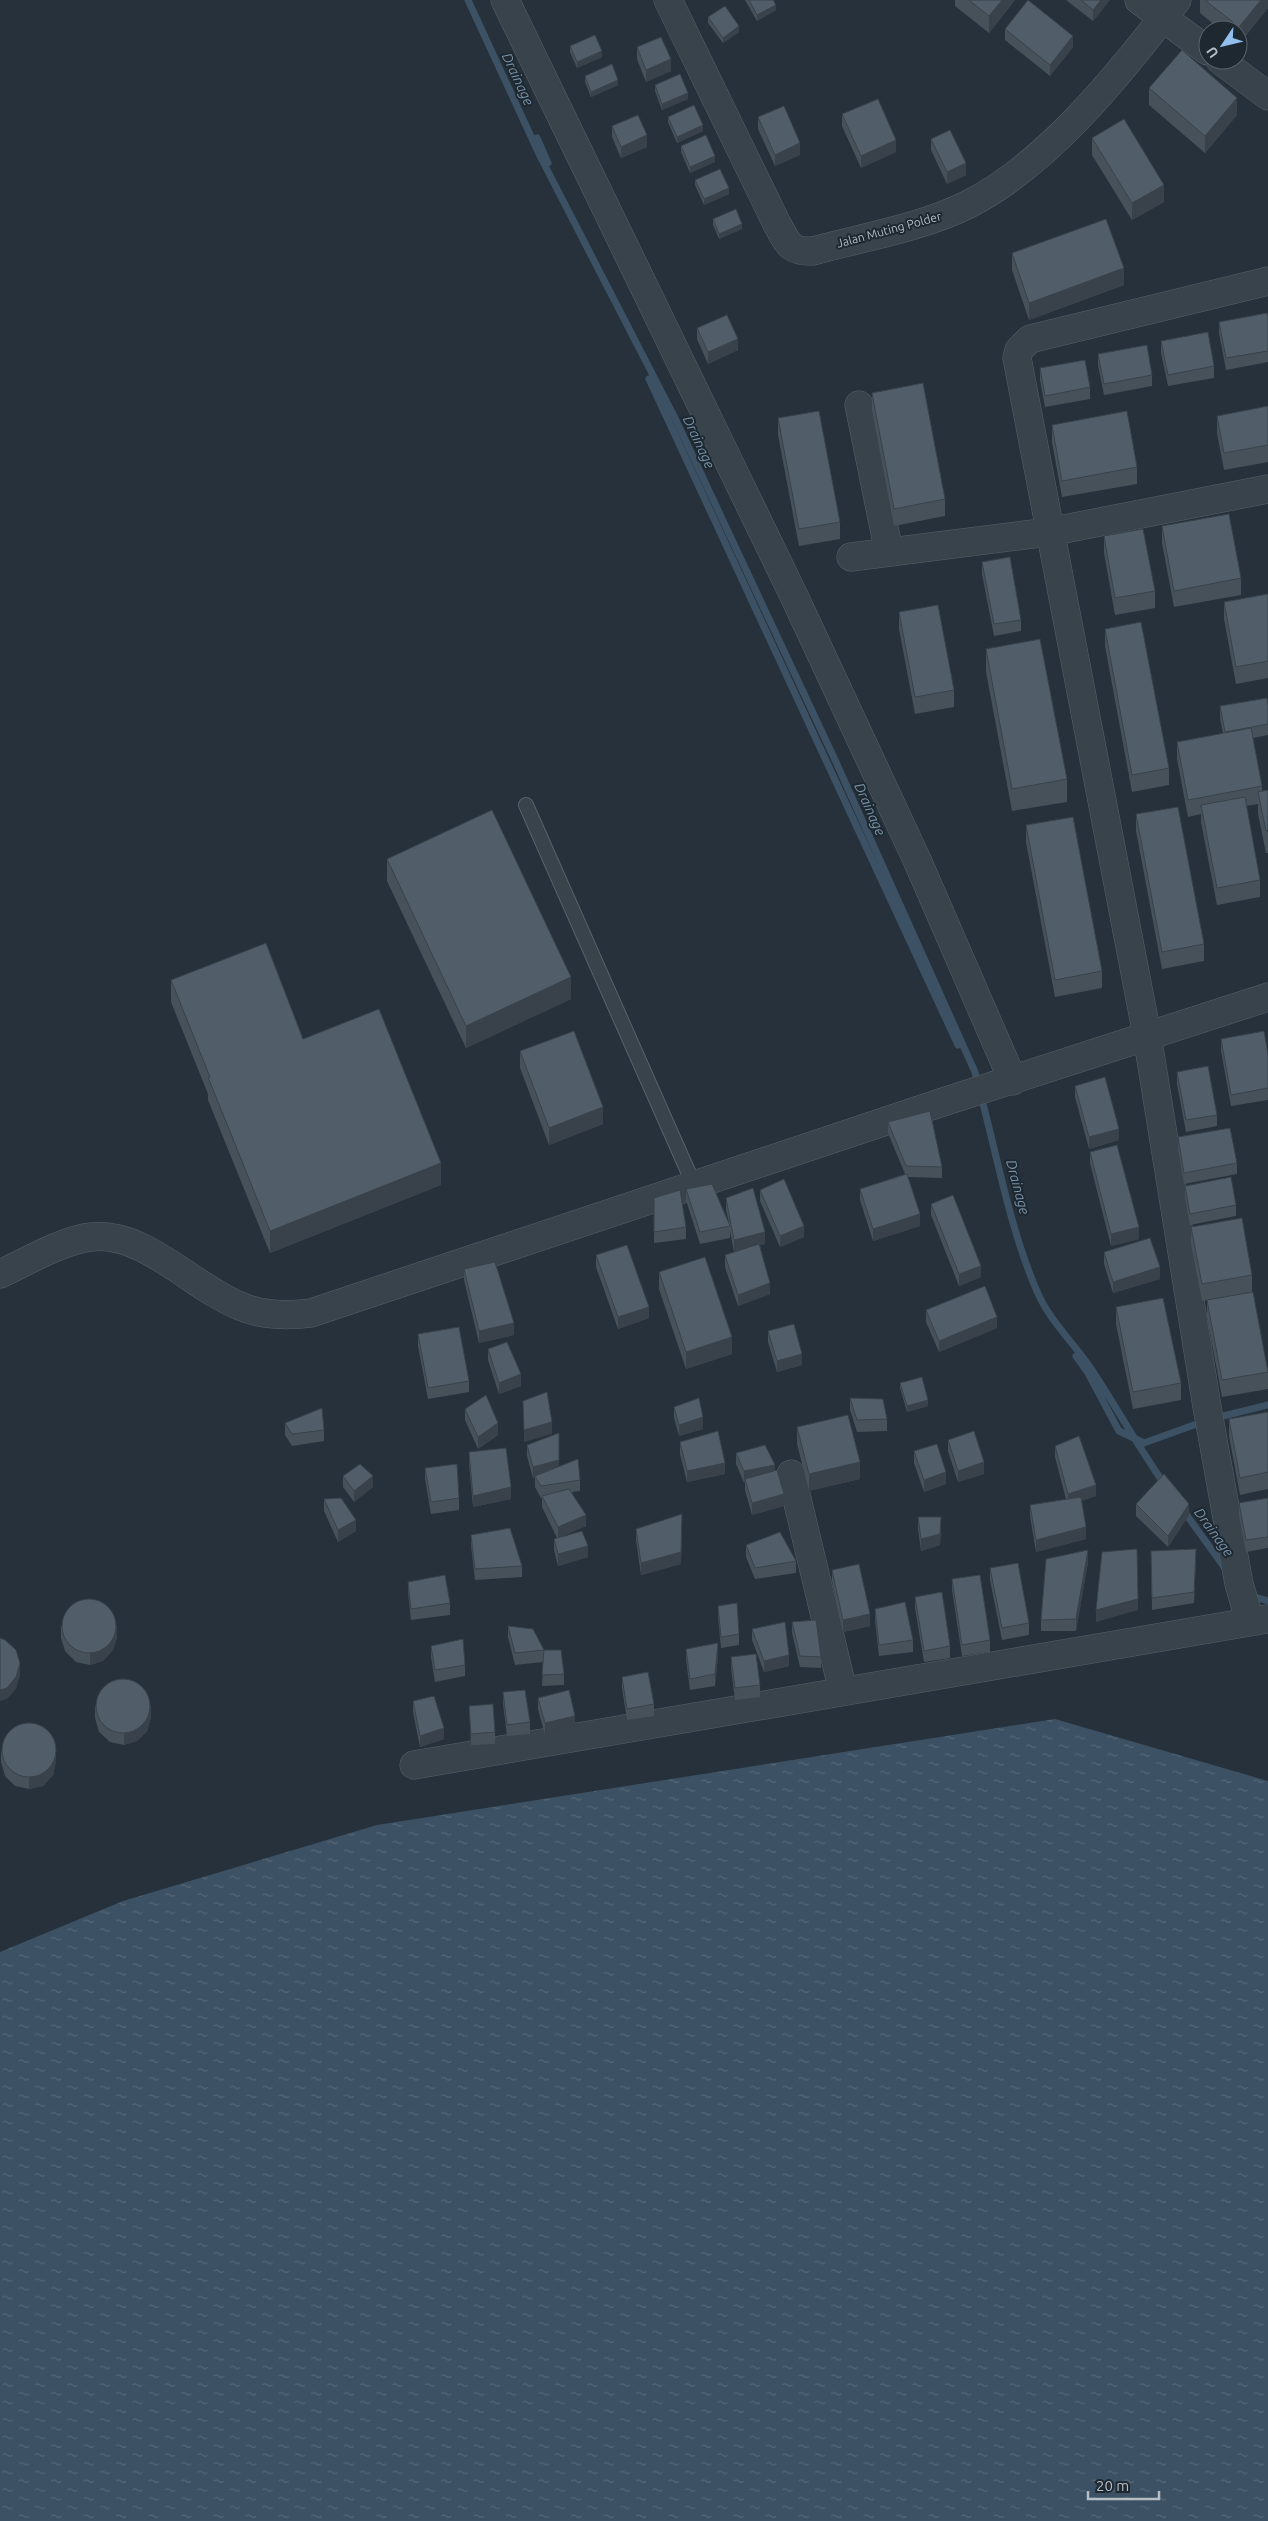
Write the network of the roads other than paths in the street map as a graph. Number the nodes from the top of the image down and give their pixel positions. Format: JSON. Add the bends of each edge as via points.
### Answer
{"nodes":[{"id":1,"x":505,"y":0,"type":"edge"},
{"id":2,"x":668,"y":0,"type":"edge"},
{"id":3,"x":1139,"y":0,"type":"edge"},
{"id":4,"x":1170,"y":9,"type":"edge"},
{"id":5,"x":1198,"y":40,"type":"edge"},
{"id":6,"x":1233,"y":70,"type":"edge"},
{"id":7,"x":1268,"y":96,"type":"edge"},
{"id":8,"x":1268,"y":281,"type":"edge"},
{"id":9,"x":859,"y":405,"type":"dead end"},
{"id":10,"x":1268,"y":489,"type":"edge"},
{"id":11,"x":1049,"y":532,"type":"junction"},
{"id":12,"x":889,"y":552,"type":"junction"},
{"id":13,"x":851,"y":557,"type":"dead end"},
{"id":14,"x":526,"y":805,"type":"dead end"},
{"id":15,"x":1268,"y":997,"type":"edge"},
{"id":16,"x":1147,"y":1035,"type":"junction"},
{"id":17,"x":1002,"y":1084,"type":"junction"},
{"id":18,"x":694,"y":1185,"type":"junction"},
{"id":19,"x":0,"y":1274,"type":"edge"},
{"id":20,"x":791,"y":1474,"type":"dead end"},
{"id":21,"x":1259,"y":1620,"type":"edge"},
{"id":22,"x":844,"y":1691,"type":"junction"},
{"id":23,"x":414,"y":1765,"type":"dead end"}],
"edges":[{"from":1,"to":17,"type":"street","via":[[802,614],[917,860]]},
{"from":2,"to":4,"type":"street","name":"Jalan Muting Polder","via":[[777,224],[791,248],[799,251],[813,251],[943,215],[1000,186],[1076,122]]},
{"from":3,"to":4,"type":"street"},
{"from":4,"to":5,"type":"street"},
{"from":6,"to":7,"type":"street"},
{"from":8,"to":11,"type":"street","via":[[1023,343],[1017,358]]},
{"from":9,"to":12,"type":"street"},
{"from":10,"to":11,"type":"street"},
{"from":11,"to":12,"type":"street"},
{"from":11,"to":16,"type":"street"},
{"from":12,"to":13,"type":"street"},
{"from":14,"to":18,"type":"lane"},
{"from":15,"to":16,"type":"street"},
{"from":16,"to":17,"type":"street"},
{"from":16,"to":21,"type":"street","via":[[1206,1407],[1239,1584]]},
{"from":17,"to":18,"type":"street"},
{"from":18,"to":19,"type":"street","via":[[311,1312],[291,1315],[240,1306],[116,1236],[90,1237],[67,1244]]},
{"from":20,"to":22,"type":"street"},
{"from":21,"to":22,"type":"street"},
{"from":22,"to":23,"type":"street"}]}
